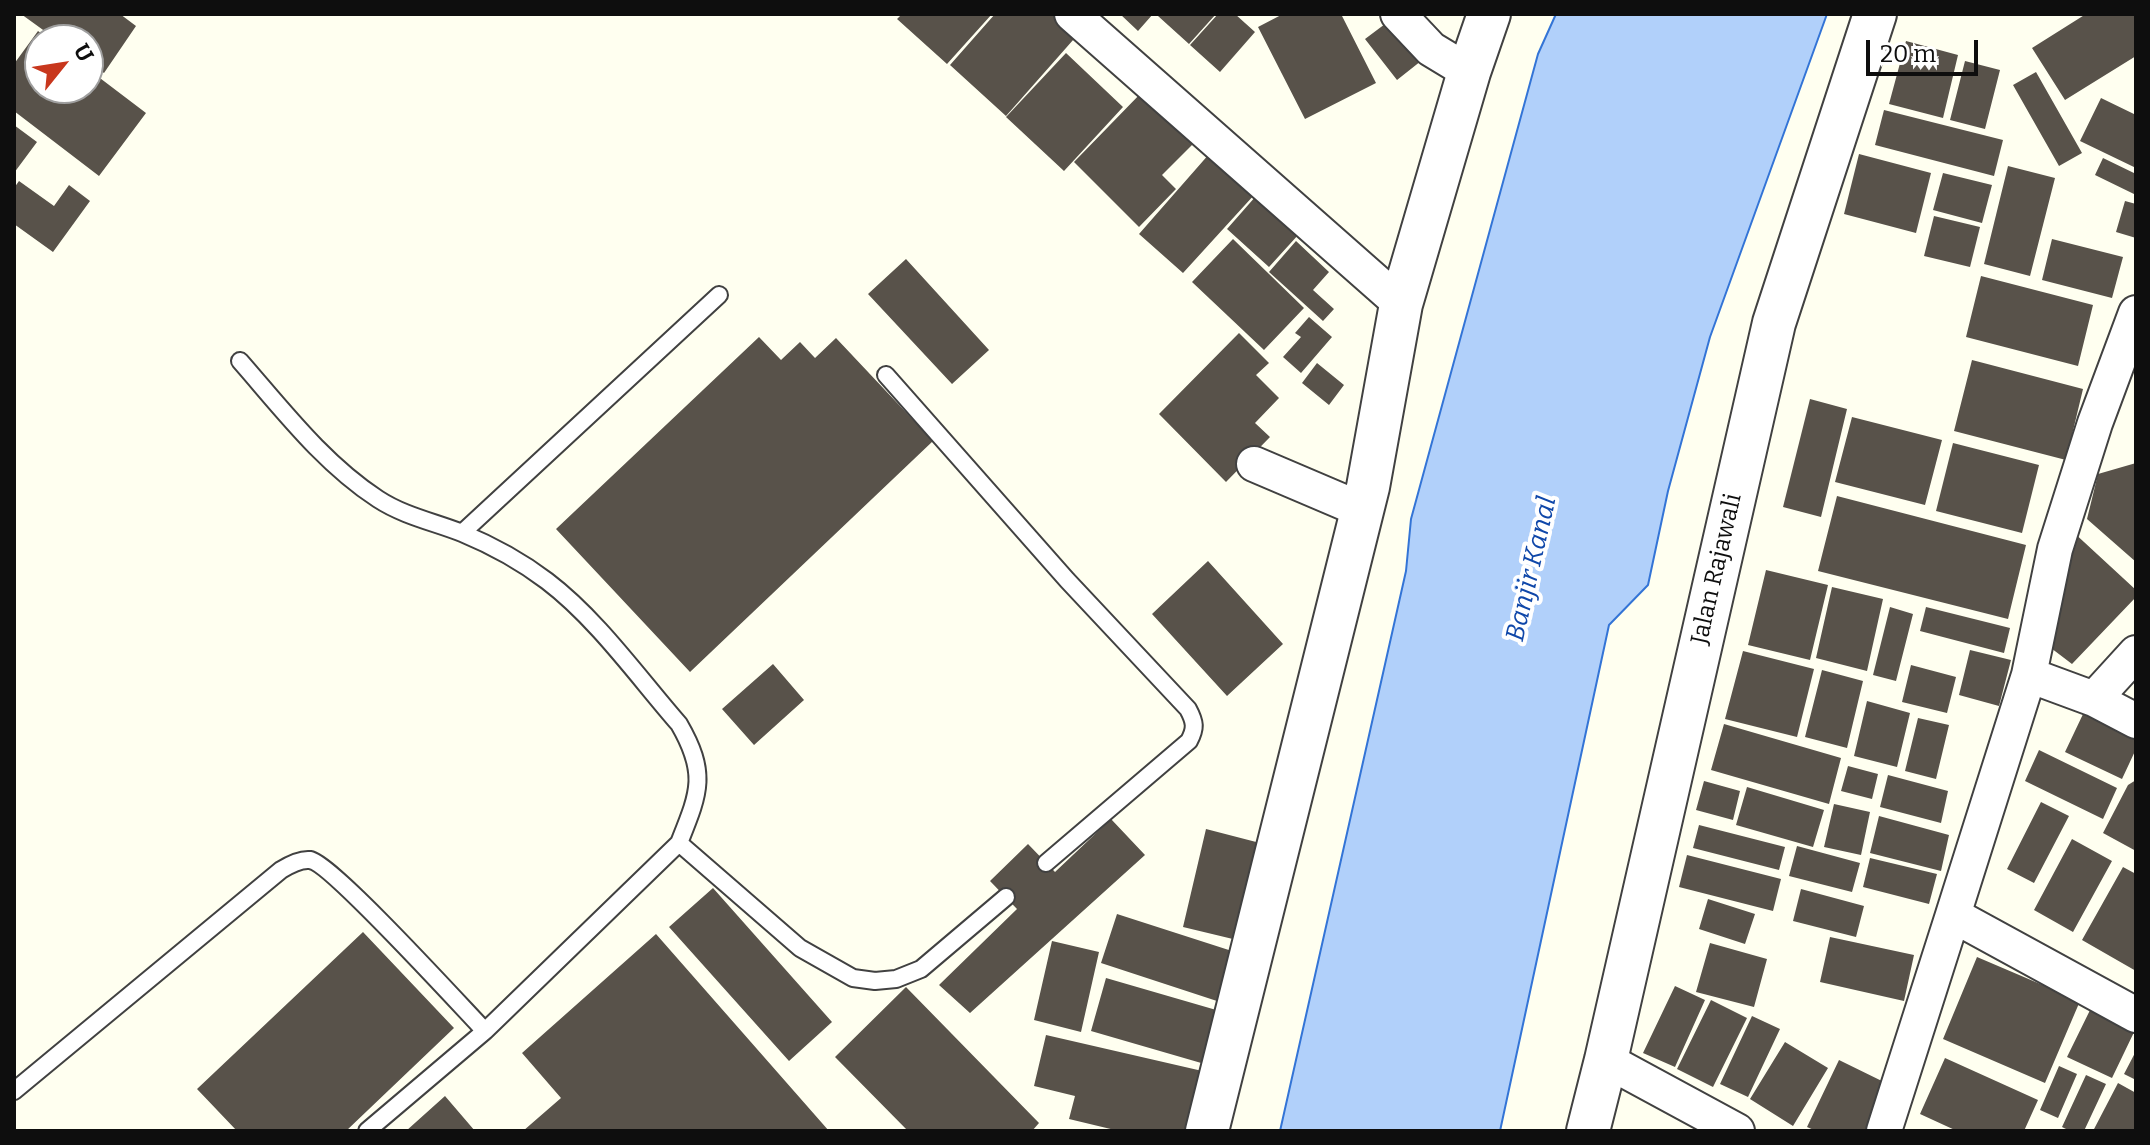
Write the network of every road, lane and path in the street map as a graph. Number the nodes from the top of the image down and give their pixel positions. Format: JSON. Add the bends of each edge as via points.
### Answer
{"nodes":[{"id":1,"x":1072,"y":14,"type":"edge"},
{"id":2,"x":1398,"y":14,"type":"edge"},
{"id":3,"x":1489,"y":14,"type":"edge"},
{"id":4,"x":1875,"y":14,"type":"edge"},
{"id":5,"x":1469,"y":72,"type":"junction"},
{"id":6,"x":719,"y":295,"type":"dead end"},
{"id":7,"x":1401,"y":304,"type":"junction"},
{"id":8,"x":2136,"y":313,"type":"edge"},
{"id":9,"x":240,"y":361,"type":"dead end"},
{"id":10,"x":886,"y":375,"type":"dead end"},
{"id":11,"x":1254,"y":464,"type":"dead end"},
{"id":12,"x":1362,"y":510,"type":"junction"},
{"id":13,"x":462,"y":533,"type":"junction"},
{"id":14,"x":2136,"y":653,"type":"edge"},
{"id":15,"x":2029,"y":675,"type":"junction"},
{"id":16,"x":2094,"y":699,"type":"junction"},
{"id":17,"x":2136,"y":721,"type":"edge"},
{"id":18,"x":679,"y":843,"type":"junction"},
{"id":19,"x":1046,"y":863,"type":"dead end"},
{"id":20,"x":1006,"y":897,"type":"dead end"},
{"id":21,"x":1953,"y":915,"type":"junction"},
{"id":22,"x":2136,"y":1015,"type":"edge"},
{"id":23,"x":485,"y":1031,"type":"junction"},
{"id":24,"x":1606,"y":1060,"type":"junction"},
{"id":25,"x":14,"y":1091,"type":"edge"},
{"id":26,"x":367,"y":1131,"type":"edge"},
{"id":27,"x":1207,"y":1131,"type":"edge"},
{"id":28,"x":1588,"y":1131,"type":"edge"},
{"id":29,"x":1737,"y":1131,"type":"edge"},
{"id":30,"x":1884,"y":1131,"type":"edge"}],
"edges":[{"from":1,"to":7,"type":"street"},
{"from":2,"to":5,"type":"street","via":[[1431,49]]},
{"from":3,"to":5,"type":"street"},
{"from":4,"to":24,"type":"street","name":"Jalan Rajawali","via":[[1774,323]]},
{"from":5,"to":7,"type":"street"},
{"from":6,"to":13,"type":"lane"},
{"from":7,"to":12,"type":"street"},
{"from":8,"to":15,"type":"street","via":[[2055,549]]},
{"from":9,"to":13,"type":"lane","via":[[340,470],[379,500]]},
{"from":10,"to":19,"type":"lane","via":[[1194,721],[1189,741]]},
{"from":11,"to":12,"type":"street"},
{"from":12,"to":27,"type":"street"},
{"from":13,"to":18,"type":"lane","via":[[512,558],[578,608],[679,724],[698,765],[699,787]]},
{"from":14,"to":16,"type":"street"},
{"from":15,"to":16,"type":"street"},
{"from":15,"to":21,"type":"street"},
{"from":16,"to":17,"type":"street"},
{"from":18,"to":20,"type":"lane","via":[[800,948],[853,978],[896,979],[921,969]]},
{"from":18,"to":23,"type":"lane"},
{"from":21,"to":22,"type":"street"},
{"from":21,"to":30,"type":"street"},
{"from":23,"to":25,"type":"lane","via":[[375,916],[323,866],[309,860],[281,870]]},
{"from":23,"to":26,"type":"lane"},
{"from":24,"to":28,"type":"street","name":"Jalan Rajawali"},
{"from":24,"to":29,"type":"street"}]}
